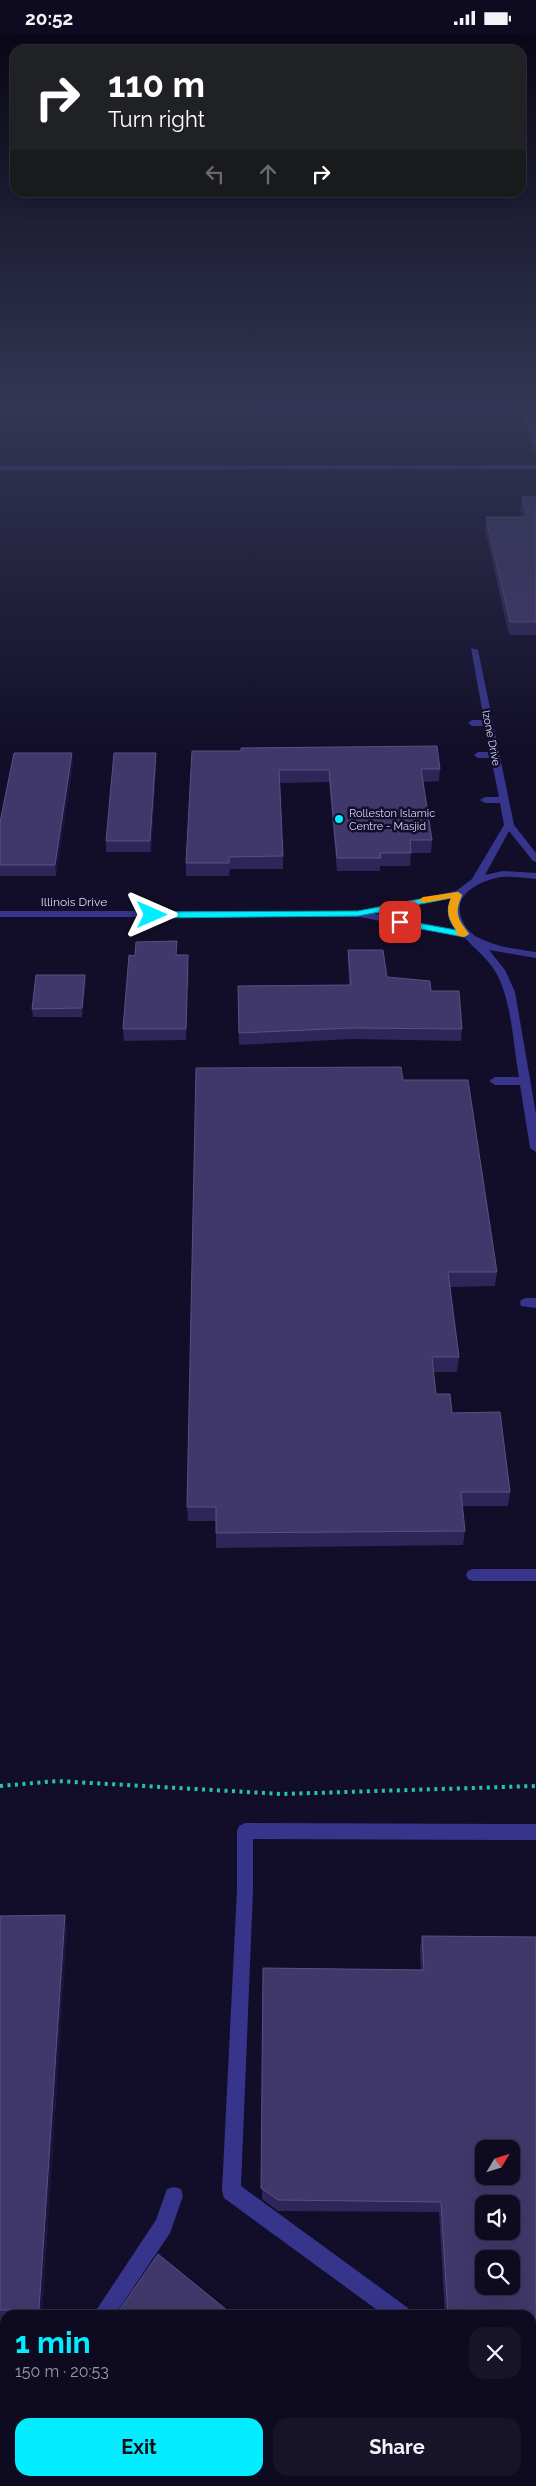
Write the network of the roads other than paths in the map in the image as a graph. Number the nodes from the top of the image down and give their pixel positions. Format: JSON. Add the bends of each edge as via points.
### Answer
{"nodes":[{"id":1,"x":474,"y":650,"type":"dead end"},
{"id":2,"x":472,"y":723,"type":"dead end"},
{"id":3,"x":488,"y":723,"type":"junction"},
{"id":4,"x":478,"y":755,"type":"dead end"},
{"id":5,"x":494,"y":755,"type":"junction"},
{"id":6,"x":485,"y":800,"type":"dead end"},
{"id":7,"x":502,"y":800,"type":"junction"},
{"id":8,"x":509,"y":825,"type":"junction"},
{"id":9,"x":536,"y":859,"type":"edge"},
{"id":10,"x":536,"y":876,"type":"edge"},
{"id":11,"x":476,"y":881,"type":"junction"},
{"id":12,"x":458,"y":895,"type":"junction"},
{"id":13,"x":302,"y":903,"type":"dead end"},
{"id":14,"x":0,"y":914,"type":"edge"},
{"id":15,"x":358,"y":914,"type":"junction"},
{"id":16,"x":302,"y":915,"type":"junction"},
{"id":17,"x":464,"y":934,"type":"junction"},
{"id":18,"x":476,"y":942,"type":"junction"},
{"id":19,"x":536,"y":955,"type":"edge"},
{"id":20,"x":494,"y":1081,"type":"dead end"},
{"id":21,"x":525,"y":1081,"type":"junction"},
{"id":22,"x":536,"y":1148,"type":"edge"},
{"id":23,"x":473,"y":1575,"type":"dead end"},
{"id":24,"x":536,"y":1575,"type":"edge"},
{"id":25,"x":536,"y":1832,"type":"edge"},
{"id":26,"x":174,"y":2196,"type":"dead end"},
{"id":27,"x":106,"y":2310,"type":"edge"},
{"id":28,"x":393,"y":2310,"type":"edge"}],
"edges":[{"from":1,"to":3,"type":"street","name":"Izone Drive"},
{"from":2,"to":3,"type":"street"},
{"from":3,"to":5,"type":"street","name":"Izone Drive"},
{"from":4,"to":5,"type":"street"},
{"from":5,"to":7,"type":"street","name":"Izone Drive"},
{"from":6,"to":7,"type":"street"},
{"from":7,"to":8,"type":"street","name":"Izone Drive"},
{"from":8,"to":9,"type":"street","name":"Izone Drive"},
{"from":8,"to":11,"type":"street","via":[[499,837],[489,862]]},
{"from":10,"to":11,"type":"street","via":[[510,874]]},
{"from":11,"to":12,"type":"street"},
{"from":12,"to":15,"type":"street","name":"Illinois Drive"},
{"from":12,"to":17,"type":"street","via":[[452,907],[454,921]]},
{"from":13,"to":16,"type":"street"},
{"from":14,"to":16,"type":"street","name":"Illinois Drive","via":[[286,920]]},
{"from":15,"to":16,"type":"street","name":"Illinois Drive"},
{"from":15,"to":17,"type":"street","name":"Illinois Drive"},
{"from":17,"to":18,"type":"street"},
{"from":18,"to":19,"type":"street","via":[[508,953]]},
{"from":18,"to":21,"type":"street","via":[[500,970],[510,992]]},
{"from":20,"to":21,"type":"street"},
{"from":21,"to":22,"type":"street"},
{"from":23,"to":24,"type":"street"},
{"from":25,"to":28,"type":"street","via":[[245,1831],[232,2191]]},
{"from":26,"to":27,"type":"street","via":[[163,2226]]}]}
